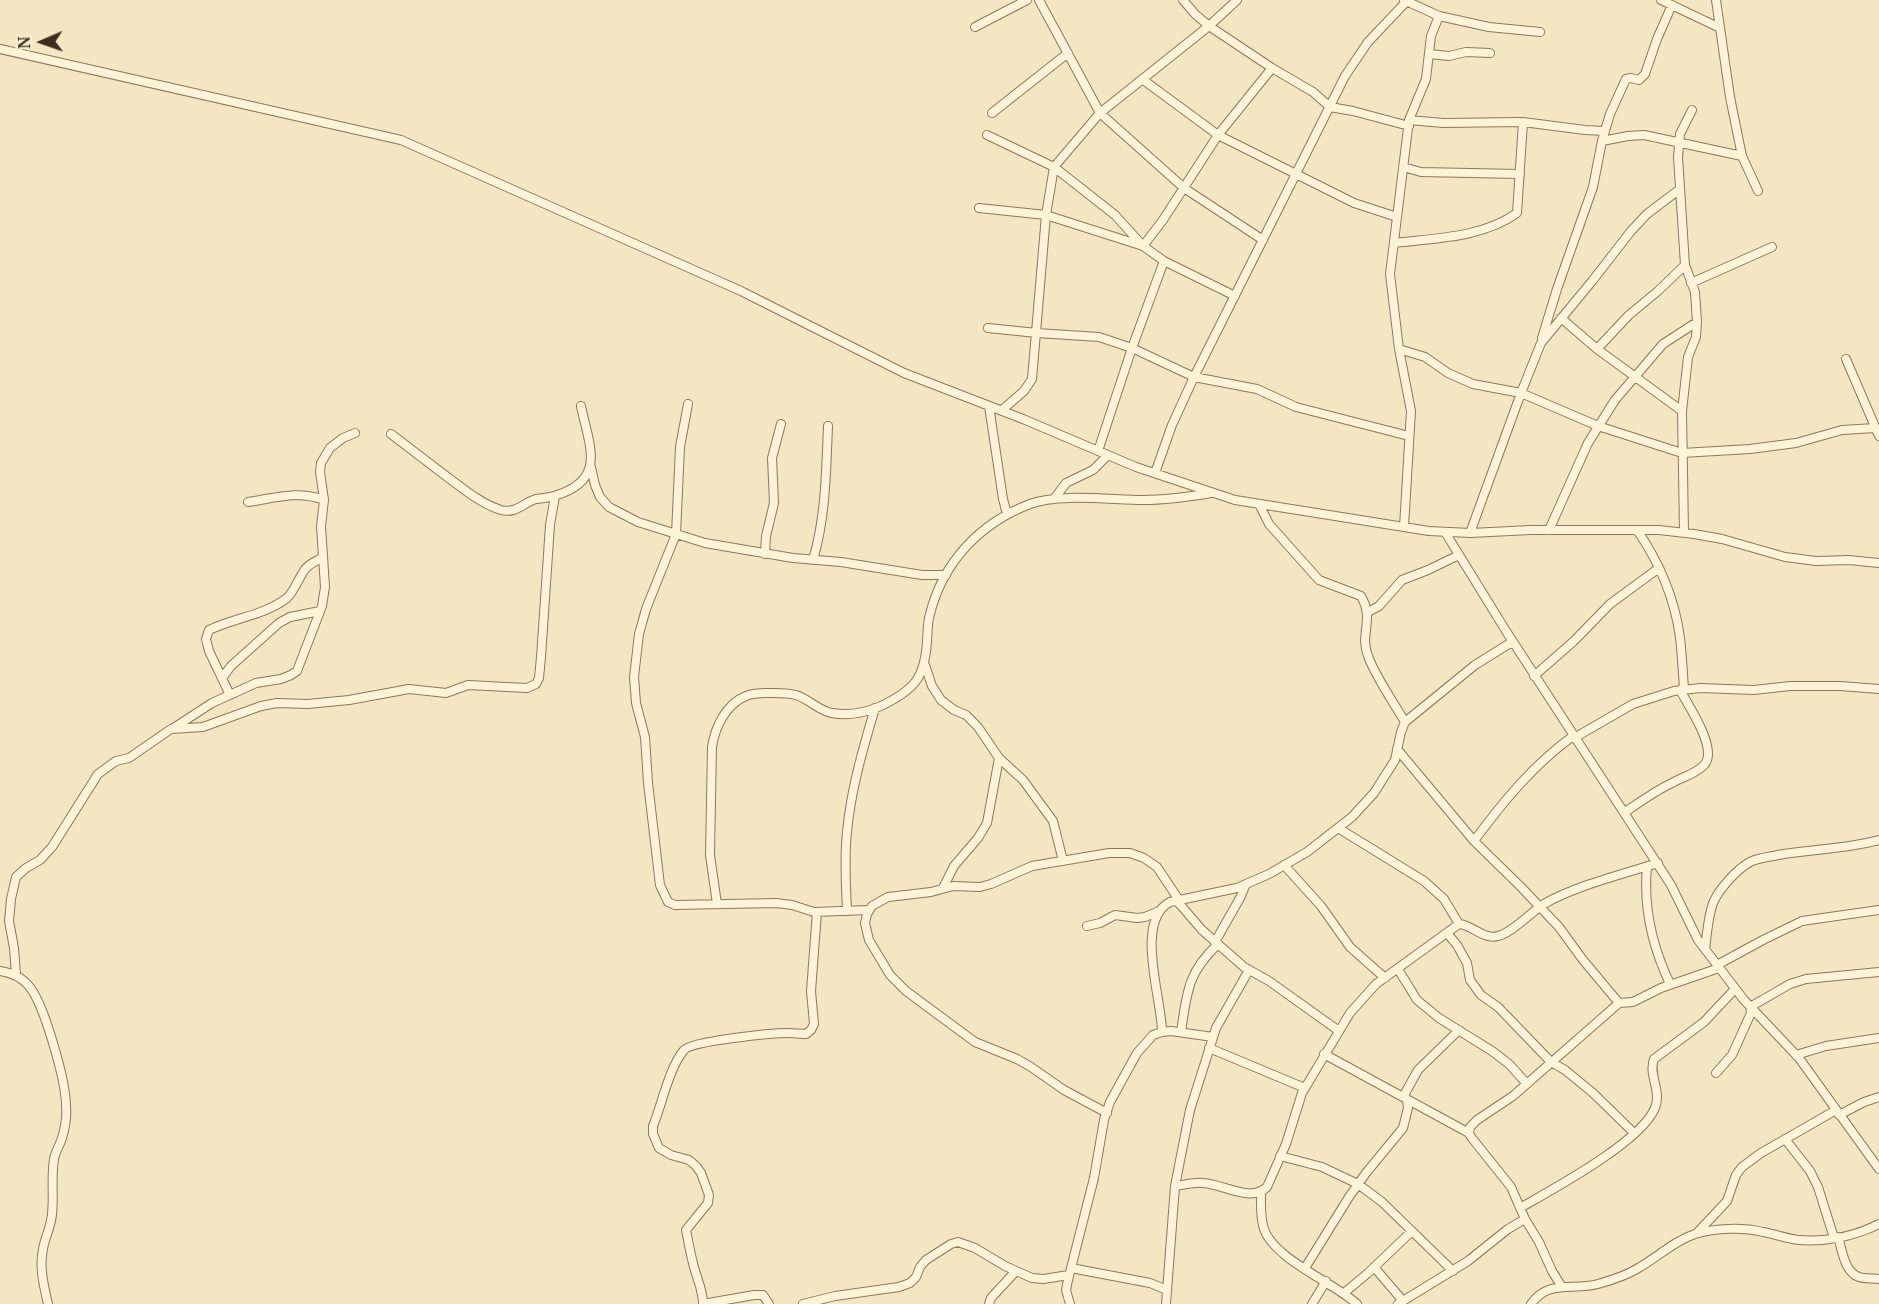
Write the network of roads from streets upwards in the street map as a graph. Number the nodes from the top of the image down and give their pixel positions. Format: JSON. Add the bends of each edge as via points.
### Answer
{"nodes":[{"id":1,"x":1027,"y":0,"type":"edge"},
{"id":2,"x":1039,"y":0,"type":"edge"},
{"id":3,"x":1183,"y":0,"type":"edge"},
{"id":4,"x":1237,"y":0,"type":"edge"},
{"id":5,"x":1660,"y":0,"type":"edge"},
{"id":6,"x":1716,"y":0,"type":"edge"},
{"id":7,"x":1405,"y":1,"type":"edge"},
{"id":8,"x":1672,"y":6,"type":"junction"},
{"id":9,"x":1439,"y":16,"type":"junction"},
{"id":10,"x":1209,"y":26,"type":"junction"},
{"id":11,"x":975,"y":27,"type":"dead end"},
{"id":12,"x":1720,"y":28,"type":"junction"},
{"id":13,"x":1540,"y":32,"type":"dead end"},
{"id":14,"x":0,"y":49,"type":"edge"},
{"id":15,"x":1068,"y":53,"type":"junction"},
{"id":16,"x":1490,"y":53,"type":"dead end"},
{"id":17,"x":1429,"y":54,"type":"junction"},
{"id":18,"x":1272,"y":68,"type":"junction"},
{"id":19,"x":1142,"y":79,"type":"junction"},
{"id":20,"x":1330,"y":107,"type":"junction"},
{"id":21,"x":1692,"y":110,"type":"dead end"},
{"id":22,"x":992,"y":113,"type":"dead end"},
{"id":23,"x":1100,"y":113,"type":"junction"},
{"id":24,"x":1519,"y":122,"type":"dead end"},
{"id":25,"x":1409,"y":123,"type":"junction"},
{"id":26,"x":1605,"y":131,"type":"junction"},
{"id":27,"x":987,"y":135,"type":"dead end"},
{"id":28,"x":1218,"y":135,"type":"junction"},
{"id":29,"x":1602,"y":141,"type":"junction"},
{"id":30,"x":1679,"y":142,"type":"junction"},
{"id":31,"x":1742,"y":156,"type":"junction"},
{"id":32,"x":1054,"y":167,"type":"junction"},
{"id":33,"x":1403,"y":167,"type":"junction"},
{"id":34,"x":1296,"y":174,"type":"junction"},
{"id":35,"x":1520,"y":174,"type":"junction"},
{"id":36,"x":1184,"y":188,"type":"junction"},
{"id":37,"x":1680,"y":189,"type":"junction"},
{"id":38,"x":1758,"y":191,"type":"dead end"},
{"id":39,"x":979,"y":208,"type":"dead end"},
{"id":40,"x":1046,"y":215,"type":"junction"},
{"id":41,"x":1397,"y":217,"type":"junction"},
{"id":42,"x":1263,"y":240,"type":"junction"},
{"id":43,"x":1394,"y":243,"type":"junction"},
{"id":44,"x":1143,"y":246,"type":"junction"},
{"id":45,"x":1772,"y":247,"type":"dead end"},
{"id":46,"x":1164,"y":261,"type":"junction"},
{"id":47,"x":1685,"y":265,"type":"junction"},
{"id":48,"x":1691,"y":283,"type":"junction"},
{"id":49,"x":1235,"y":296,"type":"junction"},
{"id":50,"x":1561,"y":318,"type":"junction"},
{"id":51,"x":1697,"y":322,"type":"junction"},
{"id":52,"x":988,"y":328,"type":"dead end"},
{"id":53,"x":1037,"y":333,"type":"junction"},
{"id":54,"x":1541,"y":343,"type":"junction"},
{"id":55,"x":1132,"y":348,"type":"junction"},
{"id":56,"x":1399,"y":349,"type":"junction"},
{"id":57,"x":1597,"y":349,"type":"junction"},
{"id":58,"x":1846,"y":358,"type":"dead end"},
{"id":59,"x":1194,"y":377,"type":"junction"},
{"id":60,"x":1634,"y":377,"type":"junction"},
{"id":61,"x":1521,"y":393,"type":"junction"},
{"id":62,"x":688,"y":404,"type":"dead end"},
{"id":63,"x":989,"y":405,"type":"junction"},
{"id":64,"x":581,"y":406,"type":"dead end"},
{"id":65,"x":1002,"y":410,"type":"junction"},
{"id":66,"x":1682,"y":411,"type":"junction"},
{"id":67,"x":781,"y":424,"type":"dead end"},
{"id":68,"x":828,"y":426,"type":"dead end"},
{"id":69,"x":1598,"y":426,"type":"junction"},
{"id":70,"x":355,"y":433,"type":"dead end"},
{"id":71,"x":1878,"y":433,"type":"edge"},
{"id":72,"x":391,"y":434,"type":"dead end"},
{"id":73,"x":1409,"y":436,"type":"junction"},
{"id":74,"x":1098,"y":451,"type":"junction"},
{"id":75,"x":1682,"y":453,"type":"junction"},
{"id":76,"x":1108,"y":455,"type":"junction"},
{"id":77,"x":591,"y":467,"type":"junction"},
{"id":78,"x":1155,"y":473,"type":"junction"},
{"id":79,"x":1213,"y":493,"type":"junction"},
{"id":80,"x":555,"y":496,"type":"junction"},
{"id":81,"x":1054,"y":499,"type":"junction"},
{"id":82,"x":324,"y":500,"type":"junction"},
{"id":83,"x":248,"y":502,"type":"dead end"},
{"id":84,"x":1259,"y":504,"type":"junction"},
{"id":85,"x":1007,"y":514,"type":"junction"},
{"id":86,"x":1404,"y":527,"type":"junction"},
{"id":87,"x":1549,"y":530,"type":"junction"},
{"id":88,"x":1637,"y":530,"type":"junction"},
{"id":89,"x":1445,"y":532,"type":"junction"},
{"id":90,"x":1684,"y":532,"type":"junction"},
{"id":91,"x":1470,"y":533,"type":"junction"},
{"id":92,"x":675,"y":534,"type":"junction"},
{"id":93,"x":765,"y":554,"type":"junction"},
{"id":94,"x":1459,"y":555,"type":"junction"},
{"id":95,"x":324,"y":557,"type":"junction"},
{"id":96,"x":813,"y":560,"type":"junction"},
{"id":97,"x":1879,"y":563,"type":"edge"},
{"id":98,"x":1659,"y":568,"type":"junction"},
{"id":99,"x":946,"y":575,"type":"junction"},
{"id":100,"x":320,"y":611,"type":"junction"},
{"id":101,"x":1368,"y":612,"type":"junction"},
{"id":102,"x":1512,"y":642,"type":"junction"},
{"id":103,"x":924,"y":665,"type":"junction"},
{"id":104,"x":1534,"y":676,"type":"junction"},
{"id":105,"x":222,"y":678,"type":"junction"},
{"id":106,"x":1879,"y":688,"type":"edge"},
{"id":107,"x":1682,"y":690,"type":"junction"},
{"id":108,"x":230,"y":695,"type":"junction"},
{"id":109,"x":875,"y":708,"type":"junction"},
{"id":110,"x":1405,"y":722,"type":"junction"},
{"id":111,"x":171,"y":729,"type":"junction"},
{"id":112,"x":1574,"y":737,"type":"junction"},
{"id":113,"x":1397,"y":749,"type":"junction"},
{"id":114,"x":999,"y":758,"type":"junction"},
{"id":115,"x":1625,"y":812,"type":"junction"},
{"id":116,"x":1338,"y":828,"type":"junction"},
{"id":117,"x":1879,"y":840,"type":"edge"},
{"id":118,"x":1474,"y":841,"type":"junction"},
{"id":119,"x":1063,"y":861,"type":"junction"},
{"id":120,"x":1658,"y":863,"type":"junction"},
{"id":121,"x":1284,"y":865,"type":"junction"},
{"id":122,"x":1647,"y":867,"type":"junction"},
{"id":123,"x":1246,"y":884,"type":"junction"},
{"id":124,"x":943,"y":888,"type":"junction"},
{"id":125,"x":1178,"y":900,"type":"junction"},
{"id":126,"x":717,"y":904,"type":"junction"},
{"id":127,"x":1540,"y":907,"type":"junction"},
{"id":128,"x":868,"y":910,"type":"junction"},
{"id":129,"x":1879,"y":910,"type":"edge"},
{"id":130,"x":847,"y":911,"type":"junction"},
{"id":131,"x":1158,"y":911,"type":"junction"},
{"id":132,"x":817,"y":912,"type":"junction"},
{"id":133,"x":1459,"y":924,"type":"junction"},
{"id":134,"x":1087,"y":926,"type":"dead end"},
{"id":135,"x":1447,"y":933,"type":"junction"},
{"id":136,"x":1217,"y":943,"type":"junction"},
{"id":137,"x":1705,"y":949,"type":"junction"},
{"id":138,"x":1718,"y":967,"type":"junction"},
{"id":139,"x":1398,"y":969,"type":"junction"},
{"id":140,"x":1249,"y":970,"type":"junction"},
{"id":141,"x":0,"y":971,"type":"edge"},
{"id":142,"x":1879,"y":972,"type":"edge"},
{"id":143,"x":16,"y":975,"type":"junction"},
{"id":144,"x":1385,"y":978,"type":"junction"},
{"id":145,"x":1670,"y":984,"type":"junction"},
{"id":146,"x":1735,"y":989,"type":"junction"},
{"id":147,"x":1619,"y":1003,"type":"junction"},
{"id":148,"x":1750,"y":1007,"type":"junction"},
{"id":149,"x":1459,"y":1030,"type":"junction"},
{"id":150,"x":1339,"y":1031,"type":"junction"},
{"id":151,"x":1162,"y":1032,"type":"junction"},
{"id":152,"x":1181,"y":1032,"type":"junction"},
{"id":153,"x":1213,"y":1037,"type":"junction"},
{"id":154,"x":1879,"y":1038,"type":"edge"},
{"id":155,"x":1209,"y":1048,"type":"junction"},
{"id":156,"x":1324,"y":1054,"type":"junction"},
{"id":157,"x":1796,"y":1055,"type":"junction"},
{"id":158,"x":1551,"y":1062,"type":"junction"},
{"id":159,"x":1716,"y":1074,"type":"dead end"},
{"id":160,"x":1527,"y":1084,"type":"junction"},
{"id":161,"x":1305,"y":1088,"type":"junction"},
{"id":162,"x":1879,"y":1096,"type":"edge"},
{"id":163,"x":1405,"y":1098,"type":"junction"},
{"id":164,"x":1107,"y":1113,"type":"junction"},
{"id":165,"x":1838,"y":1113,"type":"junction"},
{"id":166,"x":1469,"y":1133,"type":"junction"},
{"id":167,"x":1634,"y":1133,"type":"junction"},
{"id":168,"x":1785,"y":1139,"type":"junction"},
{"id":169,"x":1280,"y":1156,"type":"junction"},
{"id":170,"x":1879,"y":1169,"type":"edge"},
{"id":171,"x":1358,"y":1184,"type":"junction"},
{"id":172,"x":1175,"y":1186,"type":"junction"},
{"id":173,"x":1261,"y":1192,"type":"junction"},
{"id":174,"x":1520,"y":1208,"type":"junction"},
{"id":175,"x":1525,"y":1219,"type":"junction"},
{"id":176,"x":1879,"y":1224,"type":"edge"},
{"id":177,"x":1412,"y":1231,"type":"junction"},
{"id":178,"x":1695,"y":1234,"type":"junction"},
{"id":179,"x":1836,"y":1237,"type":"junction"},
{"id":180,"x":1374,"y":1267,"type":"junction"},
{"id":181,"x":1305,"y":1268,"type":"junction"},
{"id":182,"x":1016,"y":1271,"type":"junction"},
{"id":183,"x":1453,"y":1271,"type":"junction"},
{"id":184,"x":1070,"y":1272,"type":"junction"},
{"id":185,"x":1879,"y":1279,"type":"edge"},
{"id":186,"x":1326,"y":1281,"type":"junction"},
{"id":187,"x":1562,"y":1287,"type":"junction"},
{"id":188,"x":1167,"y":1290,"type":"junction"},
{"id":189,"x":1344,"y":1293,"type":"junction"},
{"id":190,"x":1400,"y":1303,"type":"edge"},
{"id":191,"x":48,"y":1304,"type":"edge"},
{"id":192,"x":769,"y":1304,"type":"edge"},
{"id":193,"x":803,"y":1304,"type":"edge"},
{"id":194,"x":989,"y":1304,"type":"edge"},
{"id":195,"x":1070,"y":1304,"type":"edge"},
{"id":196,"x":1166,"y":1304,"type":"edge"},
{"id":197,"x":1312,"y":1304,"type":"edge"},
{"id":198,"x":1357,"y":1304,"type":"edge"},
{"id":199,"x":1531,"y":1304,"type":"edge"}],
"edges":[{"from":1,"to":11,"type":"street"},
{"from":2,"to":15,"type":"street"},
{"from":3,"to":10,"type":"street"},
{"from":4,"to":10,"type":"street"},
{"from":5,"to":8,"type":"street"},
{"from":6,"to":12,"type":"street"},
{"from":7,"to":9,"type":"street"},
{"from":7,"to":20,"type":"street","via":[[1368,42]]},
{"from":8,"to":12,"type":"street"},
{"from":8,"to":26,"type":"street","via":[[1645,74],[1639,80],[1626,79]]},
{"from":9,"to":13,"type":"street","via":[[1489,27]]},
{"from":9,"to":17,"type":"street"},
{"from":10,"to":18,"type":"street"},
{"from":10,"to":19,"type":"street"},
{"from":12,"to":31,"type":"street"},
{"from":14,"to":63,"type":"street","via":[[401,140],[741,291],[904,373]]},
{"from":15,"to":22,"type":"street"},
{"from":15,"to":23,"type":"street"},
{"from":16,"to":17,"type":"street","via":[[1466,52],[1449,57]]},
{"from":17,"to":25,"type":"street","via":[[1426,80]]},
{"from":18,"to":20,"type":"street"},
{"from":18,"to":28,"type":"street"},
{"from":19,"to":23,"type":"street"},
{"from":19,"to":28,"type":"street"},
{"from":20,"to":25,"type":"street"},
{"from":20,"to":34,"type":"street"},
{"from":21,"to":30,"type":"street"},
{"from":23,"to":32,"type":"street"},
{"from":23,"to":36,"type":"street"},
{"from":24,"to":25,"type":"street"},
{"from":25,"to":33,"type":"street"},
{"from":26,"to":29,"type":"street"},
{"from":26,"to":35,"type":"street","via":[[1524,122]]},
{"from":27,"to":32,"type":"street"},
{"from":28,"to":34,"type":"street"},
{"from":28,"to":36,"type":"street"},
{"from":29,"to":30,"type":"street","via":[[1644,135]]},
{"from":29,"to":54,"type":"street","via":[[1593,187]]},
{"from":30,"to":31,"type":"street"},
{"from":30,"to":37,"type":"street"},
{"from":31,"to":38,"type":"street"},
{"from":32,"to":40,"type":"street"},
{"from":32,"to":44,"type":"street","via":[[1115,215]]},
{"from":33,"to":35,"type":"street","via":[[1421,172]]},
{"from":33,"to":41,"type":"street"},
{"from":34,"to":41,"type":"street","via":[[1354,203]]},
{"from":34,"to":42,"type":"street"},
{"from":35,"to":43,"type":"street","via":[[1517,213],[1507,220],[1479,232]]},
{"from":36,"to":42,"type":"street"},
{"from":36,"to":44,"type":"street"},
{"from":37,"to":47,"type":"street"},
{"from":37,"to":50,"type":"street","via":[[1631,231]]},
{"from":39,"to":40,"type":"street"},
{"from":40,"to":44,"type":"street"},
{"from":40,"to":53,"type":"street"},
{"from":41,"to":43,"type":"street"},
{"from":42,"to":49,"type":"street"},
{"from":43,"to":56,"type":"street","via":[[1390,274]]},
{"from":44,"to":46,"type":"street"},
{"from":45,"to":48,"type":"street"},
{"from":46,"to":49,"type":"street"},
{"from":46,"to":55,"type":"street"},
{"from":47,"to":48,"type":"street"},
{"from":47,"to":57,"type":"street"},
{"from":48,"to":51,"type":"street"},
{"from":49,"to":59,"type":"street"},
{"from":50,"to":54,"type":"street"},
{"from":50,"to":57,"type":"street"},
{"from":51,"to":60,"type":"street","via":[[1662,344]]},
{"from":51,"to":66,"type":"street","via":[[1688,357]]},
{"from":52,"to":53,"type":"street"},
{"from":53,"to":55,"type":"street","via":[[1099,337]]},
{"from":53,"to":65,"type":"street","via":[[1032,379]]},
{"from":54,"to":61,"type":"street"},
{"from":55,"to":59,"type":"street"},
{"from":55,"to":74,"type":"street"},
{"from":56,"to":61,"type":"street","via":[[1425,357],[1473,384]]},
{"from":56,"to":73,"type":"street","via":[[1411,411]]},
{"from":57,"to":60,"type":"street"},
{"from":58,"to":71,"type":"street"},
{"from":59,"to":73,"type":"street","via":[[1257,389],[1296,406]]},
{"from":59,"to":78,"type":"street"},
{"from":60,"to":66,"type":"street"},
{"from":60,"to":69,"type":"street"},
{"from":61,"to":69,"type":"street"},
{"from":61,"to":91,"type":"street"},
{"from":62,"to":92,"type":"street","via":[[680,447]]},
{"from":63,"to":65,"type":"street"},
{"from":63,"to":85,"type":"street"},
{"from":64,"to":77,"type":"street"},
{"from":65,"to":74,"type":"street"},
{"from":66,"to":75,"type":"street"},
{"from":67,"to":93,"type":"street","via":[[772,458],[774,503]]},
{"from":68,"to":96,"type":"street","via":[[825,502]]},
{"from":69,"to":75,"type":"street"},
{"from":69,"to":87,"type":"street"},
{"from":70,"to":82,"type":"street","via":[[330,448],[321,463]]},
{"from":71,"to":75,"type":"street","via":[[1842,430],[1796,443]]},
{"from":72,"to":80,"type":"street","via":[[480,500],[503,510]]},
{"from":73,"to":86,"type":"street"},
{"from":74,"to":76,"type":"street"},
{"from":75,"to":90,"type":"street"},
{"from":76,"to":78,"type":"street"},
{"from":76,"to":81,"type":"street","via":[[1093,470],[1066,483]]},
{"from":77,"to":80,"type":"street","via":[[579,483]]},
{"from":77,"to":92,"type":"street","via":[[600,497],[609,507]]},
{"from":78,"to":79,"type":"street"},
{"from":79,"to":81,"type":"street","via":[[1174,500]]},
{"from":79,"to":84,"type":"street"},
{"from":80,"to":111,"type":"street","via":[[536,684],[527,688],[468,685],[446,693],[409,689],[349,700],[277,703],[203,728]]},
{"from":81,"to":85,"type":"street"},
{"from":82,"to":83,"type":"street","via":[[299,494]]},
{"from":82,"to":95,"type":"street"},
{"from":84,"to":86,"type":"street"},
{"from":84,"to":101,"type":"street","via":[[1269,524],[1314,576],[1325,584],[1361,596]]},
{"from":85,"to":99,"type":"street","via":[[962,550]]},
{"from":86,"to":89,"type":"street"},
{"from":87,"to":88,"type":"street"},
{"from":87,"to":91,"type":"street"},
{"from":88,"to":90,"type":"street"},
{"from":88,"to":98,"type":"street"},
{"from":89,"to":91,"type":"street"},
{"from":89,"to":94,"type":"street"},
{"from":90,"to":97,"type":"street","via":[[1785,557]]},
{"from":92,"to":93,"type":"street"},
{"from":92,"to":126,"type":"street","via":[[639,634],[634,677],[636,703],[645,737],[664,897],[675,905]]},
{"from":93,"to":96,"type":"street"},
{"from":94,"to":101,"type":"street","via":[[1402,580],[1379,606]]},
{"from":94,"to":102,"type":"street"},
{"from":95,"to":100,"type":"street","via":[[326,587]]},
{"from":95,"to":105,"type":"street","via":[[307,567],[288,596],[276,605],[209,630],[207,645]]},
{"from":96,"to":99,"type":"street"},
{"from":98,"to":104,"type":"street","via":[[1610,604]]},
{"from":98,"to":107,"type":"street","via":[[1680,637]]},
{"from":99,"to":103,"type":"street","via":[[929,615]]},
{"from":100,"to":105,"type":"street","via":[[279,623]]},
{"from":100,"to":108,"type":"street","via":[[297,671]]},
{"from":101,"to":110,"type":"street","via":[[1367,655]]},
{"from":102,"to":104,"type":"street"},
{"from":102,"to":110,"type":"street","via":[[1475,665]]},
{"from":103,"to":109,"type":"street","via":[[922,674],[902,695]]},
{"from":103,"to":114,"type":"street","via":[[941,700],[978,727]]},
{"from":104,"to":112,"type":"street"},
{"from":105,"to":108,"type":"street"},
{"from":106,"to":107,"type":"street"},
{"from":107,"to":112,"type":"street","via":[[1633,704]]},
{"from":107,"to":115,"type":"street","via":[[1704,736],[1708,759],[1705,765]]},
{"from":108,"to":111,"type":"street"},
{"from":109,"to":126,"type":"street","via":[[857,714],[830,713],[796,695],[767,693],[746,696],[728,710],[714,731],[711,768],[710,855]]},
{"from":109,"to":130,"type":"street","via":[[856,775],[847,833]]},
{"from":110,"to":113,"type":"street"},
{"from":111,"to":143,"type":"street","via":[[98,774],[52,847],[19,873],[10,899],[9,921]]},
{"from":112,"to":115,"type":"street"},
{"from":112,"to":118,"type":"street","via":[[1549,753],[1523,780]]},
{"from":113,"to":116,"type":"street","via":[[1395,760],[1374,793]]},
{"from":113,"to":118,"type":"street"},
{"from":114,"to":119,"type":"street","via":[[1023,780],[1053,821]]},
{"from":114,"to":124,"type":"street","via":[[987,823],[954,866]]},
{"from":115,"to":120,"type":"street"},
{"from":116,"to":121,"type":"street"},
{"from":116,"to":133,"type":"street","via":[[1424,881],[1444,899]]},
{"from":117,"to":137,"type":"street","via":[[1750,862],[1720,890],[1710,916]]},
{"from":118,"to":127,"type":"street"},
{"from":119,"to":124,"type":"street","via":[[1032,866],[980,887]]},
{"from":119,"to":125,"type":"street","via":[[1130,853],[1157,867]]},
{"from":120,"to":122,"type":"street"},
{"from":120,"to":137,"type":"street"},
{"from":121,"to":123,"type":"street"},
{"from":121,"to":144,"type":"street","via":[[1321,906],[1350,947]]},
{"from":122,"to":127,"type":"street"},
{"from":122,"to":145,"type":"street","via":[[1651,937]]},
{"from":123,"to":125,"type":"street"},
{"from":123,"to":136,"type":"street"},
{"from":124,"to":128,"type":"street","via":[[888,897]]},
{"from":125,"to":131,"type":"street"},
{"from":125,"to":136,"type":"street"},
{"from":126,"to":132,"type":"street","via":[[776,903]]},
{"from":127,"to":133,"type":"street","via":[[1498,936]]},
{"from":127,"to":147,"type":"street"},
{"from":128,"to":130,"type":"street"},
{"from":128,"to":164,"type":"street","via":[[865,922],[869,940],[890,975],[906,991],[975,1042],[1032,1067]]},
{"from":129,"to":138,"type":"street","via":[[1802,921]]},
{"from":130,"to":132,"type":"street"},
{"from":131,"to":134,"type":"street","via":[[1137,918],[1115,915]]},
{"from":131,"to":151,"type":"street","via":[[1151,941]]},
{"from":132,"to":192,"type":"street","via":[[811,1030],[806,1034],[711,1041],[685,1049],[653,1126],[659,1148],[696,1166],[709,1196],[708,1203],[686,1230],[703,1304],[763,1295]]},
{"from":133,"to":135,"type":"street"},
{"from":135,"to":139,"type":"street"},
{"from":135,"to":158,"type":"street","via":[[1467,963],[1470,980],[1481,995],[1498,1007]]},
{"from":136,"to":140,"type":"street"},
{"from":136,"to":152,"type":"street","via":[[1191,979]]},
{"from":137,"to":138,"type":"street"},
{"from":138,"to":145,"type":"street"},
{"from":138,"to":146,"type":"street"},
{"from":139,"to":144,"type":"street"},
{"from":139,"to":149,"type":"street","via":[[1417,1000]]},
{"from":140,"to":150,"type":"street"},
{"from":140,"to":153,"type":"street"},
{"from":141,"to":143,"type":"street"},
{"from":142,"to":148,"type":"street","via":[[1806,979]]},
{"from":143,"to":191,"type":"street","via":[[29,986],[42,1009],[62,1074],[67,1108],[62,1140],[54,1158],[52,1215],[42,1258]]},
{"from":144,"to":150,"type":"street","via":[[1350,1013]]},
{"from":145,"to":147,"type":"street","via":[[1632,1002]]},
{"from":146,"to":148,"type":"street"},
{"from":146,"to":167,"type":"street","via":[[1704,1022],[1654,1059],[1657,1103],[1646,1124]]},
{"from":147,"to":158,"type":"street"},
{"from":148,"to":157,"type":"street"},
{"from":148,"to":159,"type":"street","via":[[1732,1054]]},
{"from":149,"to":160,"type":"street","via":[[1492,1051]]},
{"from":149,"to":163,"type":"street","via":[[1418,1070]]},
{"from":150,"to":156,"type":"street"},
{"from":151,"to":152,"type":"street"},
{"from":151,"to":164,"type":"street","via":[[1153,1035],[1137,1053]]},
{"from":152,"to":153,"type":"street"},
{"from":153,"to":155,"type":"street"},
{"from":154,"to":157,"type":"street"},
{"from":155,"to":161,"type":"street"},
{"from":155,"to":172,"type":"street","via":[[1190,1110]]},
{"from":156,"to":161,"type":"street"},
{"from":156,"to":163,"type":"street"},
{"from":157,"to":165,"type":"street"},
{"from":158,"to":160,"type":"street"},
{"from":158,"to":167,"type":"street","via":[[1593,1093]]},
{"from":160,"to":166,"type":"street","via":[[1476,1120]]},
{"from":161,"to":169,"type":"street"},
{"from":162,"to":165,"type":"street"},
{"from":163,"to":166,"type":"street"},
{"from":163,"to":171,"type":"street","via":[[1408,1108],[1403,1128]]},
{"from":164,"to":184,"type":"street"},
{"from":165,"to":168,"type":"street"},
{"from":165,"to":170,"type":"street"},
{"from":166,"to":174,"type":"street","via":[[1511,1187]]},
{"from":167,"to":174,"type":"street","via":[[1570,1179]]},
{"from":168,"to":178,"type":"street","via":[[1742,1167],[1727,1201]]},
{"from":168,"to":179,"type":"street","via":[[1810,1171]]},
{"from":169,"to":171,"type":"street","via":[[1322,1167]]},
{"from":169,"to":173,"type":"street"},
{"from":171,"to":177,"type":"street"},
{"from":171,"to":181,"type":"street"},
{"from":172,"to":173,"type":"street","via":[[1203,1183],[1251,1194]]},
{"from":172,"to":188,"type":"street"},
{"from":173,"to":181,"type":"street","via":[[1264,1230],[1273,1245]]},
{"from":174,"to":175,"type":"street"},
{"from":175,"to":183,"type":"street"},
{"from":175,"to":187,"type":"street"},
{"from":176,"to":179,"type":"street"},
{"from":177,"to":180,"type":"street"},
{"from":177,"to":183,"type":"street"},
{"from":178,"to":179,"type":"street","via":[[1748,1230],[1799,1240]]},
{"from":178,"to":187,"type":"street","via":[[1617,1278],[1595,1285]]},
{"from":179,"to":185,"type":"street","via":[[1852,1274]]},
{"from":180,"to":189,"type":"street"},
{"from":180,"to":190,"type":"street"},
{"from":181,"to":186,"type":"street"},
{"from":182,"to":184,"type":"street","via":[[1043,1279]]},
{"from":182,"to":193,"type":"street","via":[[975,1248],[955,1242],[926,1260],[910,1283]]},
{"from":182,"to":194,"type":"street"},
{"from":183,"to":190,"type":"street"},
{"from":184,"to":188,"type":"street","via":[[1150,1283]]},
{"from":184,"to":195,"type":"street","via":[[1066,1290]]},
{"from":186,"to":189,"type":"street"},
{"from":186,"to":197,"type":"street"},
{"from":187,"to":199,"type":"street","via":[[1545,1290]]},
{"from":188,"to":196,"type":"street"},
{"from":189,"to":198,"type":"street"}]}
